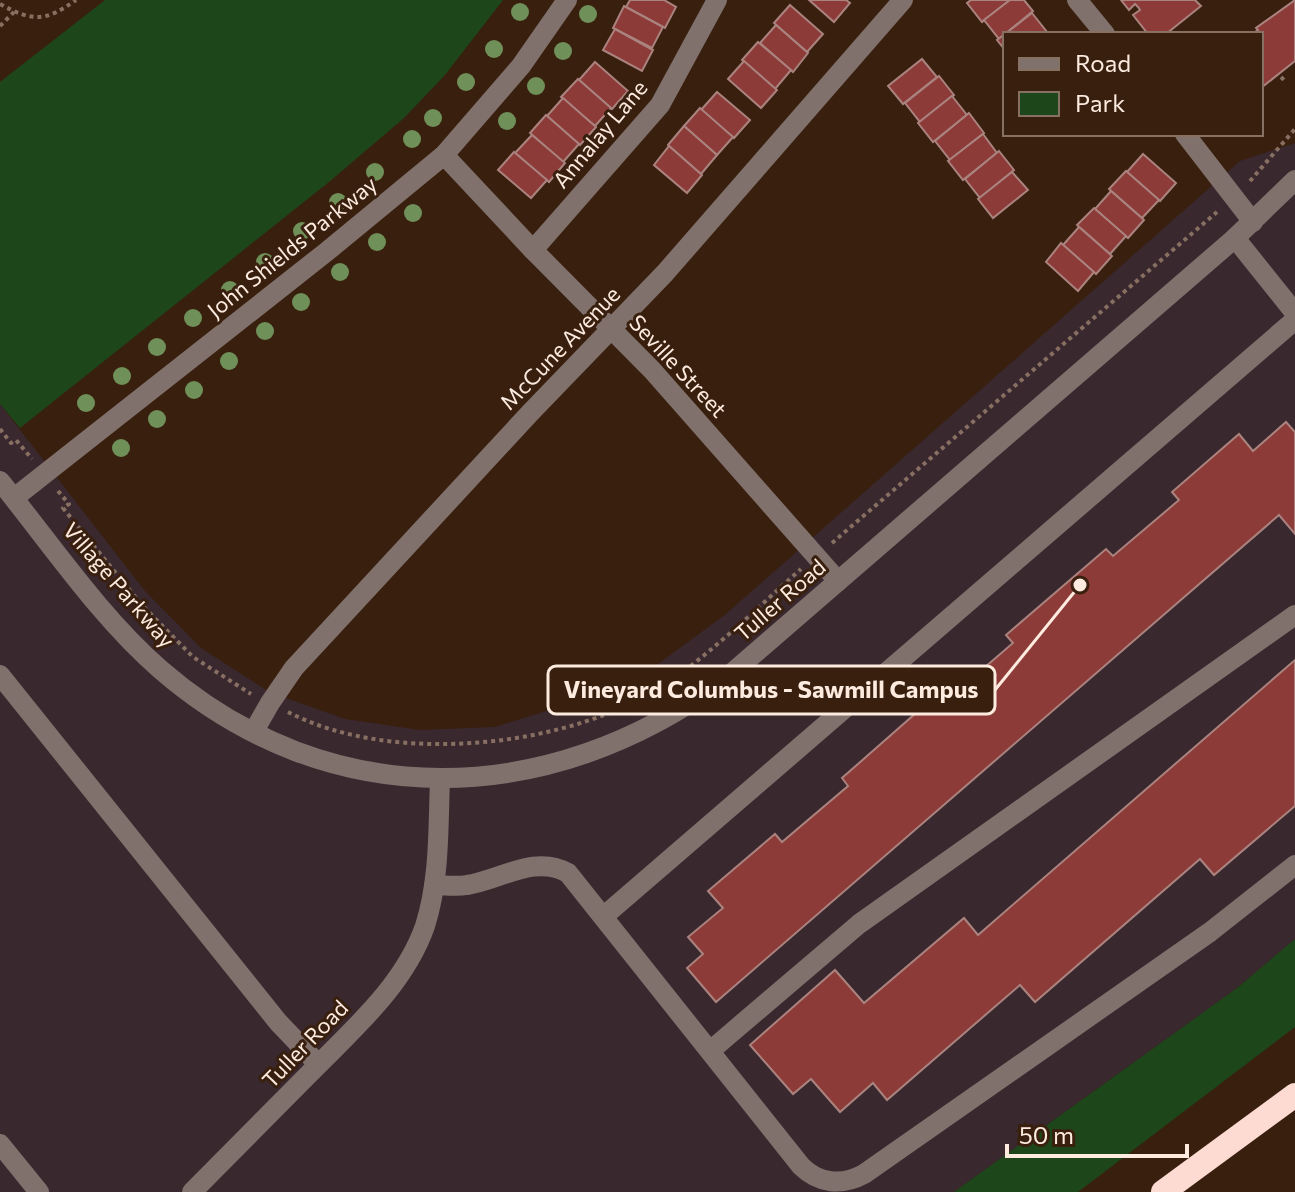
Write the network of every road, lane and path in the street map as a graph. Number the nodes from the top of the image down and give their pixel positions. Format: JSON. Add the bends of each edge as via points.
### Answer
{"nodes":[{"id":1,"x":76,"y":0,"type":"edge"},
{"id":2,"x":567,"y":0,"type":"edge"},
{"id":3,"x":717,"y":0,"type":"edge"},
{"id":4,"x":903,"y":0,"type":"edge"},
{"id":5,"x":1077,"y":0,"type":"edge"},
{"id":6,"x":0,"y":4,"type":"edge"},
{"id":7,"x":14,"y":12,"type":"junction"},
{"id":8,"x":0,"y":26,"type":"edge"},
{"id":9,"x":1103,"y":32,"type":"edge"},
{"id":10,"x":1295,"y":129,"type":"edge"},
{"id":11,"x":1187,"y":136,"type":"edge"},
{"id":12,"x":444,"y":155,"type":"junction"},
{"id":13,"x":1295,"y":180,"type":"edge"},
{"id":14,"x":1233,"y":197,"type":"junction"},
{"id":15,"x":1253,"y":222,"type":"junction"},
{"id":16,"x":1235,"y":238,"type":"junction"},
{"id":17,"x":533,"y":250,"type":"junction"},
{"id":18,"x":1295,"y":313,"type":"edge"},
{"id":19,"x":1295,"y":320,"type":"edge"},
{"id":20,"x":611,"y":329,"type":"junction"},
{"id":21,"x":0,"y":429,"type":"edge"},
{"id":22,"x":36,"y":463,"type":"dead end"},
{"id":23,"x":52,"y":483,"type":"dead end"},
{"id":24,"x":5,"y":491,"type":"edge"},
{"id":25,"x":817,"y":556,"type":"junction"},
{"id":26,"x":838,"y":581,"type":"junction"},
{"id":27,"x":1295,"y":615,"type":"edge"},
{"id":28,"x":0,"y":675,"type":"edge"},
{"id":29,"x":270,"y":703,"type":"junction"},
{"id":30,"x":254,"y":731,"type":"junction"},
{"id":31,"x":440,"y":780,"type":"junction"},
{"id":32,"x":1295,"y":865,"type":"edge"},
{"id":33,"x":434,"y":885,"type":"junction"},
{"id":34,"x":604,"y":916,"type":"junction"},
{"id":35,"x":710,"y":1051,"type":"junction"},
{"id":36,"x":318,"y":1064,"type":"junction"},
{"id":37,"x":1295,"y":1095,"type":"edge"},
{"id":38,"x":0,"y":1144,"type":"edge"},
{"id":39,"x":39,"y":1192,"type":"edge"},
{"id":40,"x":192,"y":1192,"type":"edge"},
{"id":41,"x":1163,"y":1192,"type":"edge"}],
"edges":[{"from":1,"to":7,"type":"path","via":[[41,18]]},
{"from":2,"to":12,"type":"street","name":"John Shields Parkway","via":[[521,66]]},
{"from":3,"to":17,"type":"street","name":"Annalay Lane","via":[[660,105]]},
{"from":4,"to":20,"type":"street","name":"McCune Avenue"},
{"from":5,"to":9,"type":"street"},
{"from":6,"to":7,"type":"path"},
{"from":7,"to":8,"type":"path"},
{"from":10,"to":14,"type":"path"},
{"from":11,"to":14,"type":"street"},
{"from":12,"to":17,"type":"street","name":"Seville Street"},
{"from":12,"to":24,"type":"street","name":"John Shields Parkway","via":[[325,253]]},
{"from":13,"to":15,"type":"street","name":"Tuller Road"},
{"from":14,"to":15,"type":"street"},
{"from":14,"to":25,"type":"path"},
{"from":15,"to":16,"type":"street","name":"Tuller Road"},
{"from":16,"to":18,"type":"street"},
{"from":16,"to":26,"type":"street","name":"Tuller Road"},
{"from":17,"to":20,"type":"street","name":"Seville Street"},
{"from":19,"to":34,"type":"street"},
{"from":20,"to":25,"type":"street","name":"Seville Street"},
{"from":20,"to":29,"type":"street","name":"McCune Avenue","via":[[312,648]]},
{"from":21,"to":22,"type":"path"},
{"from":23,"to":29,"type":"path","via":[[69,504],[63,508],[182,647]]},
{"from":24,"to":30,"type":"street","name":"Village Parkway","via":[[145,655],[199,699]]},
{"from":25,"to":26,"type":"street","name":"Seville Street"},
{"from":25,"to":29,"type":"path","via":[[670,681],[581,724],[512,740],[410,744],[306,722]]},
{"from":26,"to":31,"type":"street","name":"Tuller Road","via":[[725,679],[644,731],[549,766]]},
{"from":27,"to":35,"type":"street","via":[[859,924]]},
{"from":28,"to":36,"type":"street","via":[[278,1022]]},
{"from":29,"to":30,"type":"street","name":"McCune Avenue"},
{"from":30,"to":31,"type":"street","name":"Village Parkway","via":[[327,760]]},
{"from":31,"to":33,"type":"street","name":"Tuller Road"},
{"from":32,"to":35,"type":"street","via":[[1210,932],[850,1181],[827,1181],[806,1171]]},
{"from":33,"to":34,"type":"street","via":[[468,885],[550,866],[571,877]]},
{"from":33,"to":36,"type":"street","name":"Tuller Road","via":[[425,924],[406,966]]},
{"from":34,"to":35,"type":"street"},
{"from":36,"to":40,"type":"street","name":"Tuller Road"},
{"from":37,"to":41,"type":"highway"},
{"from":38,"to":39,"type":"street"}]}
